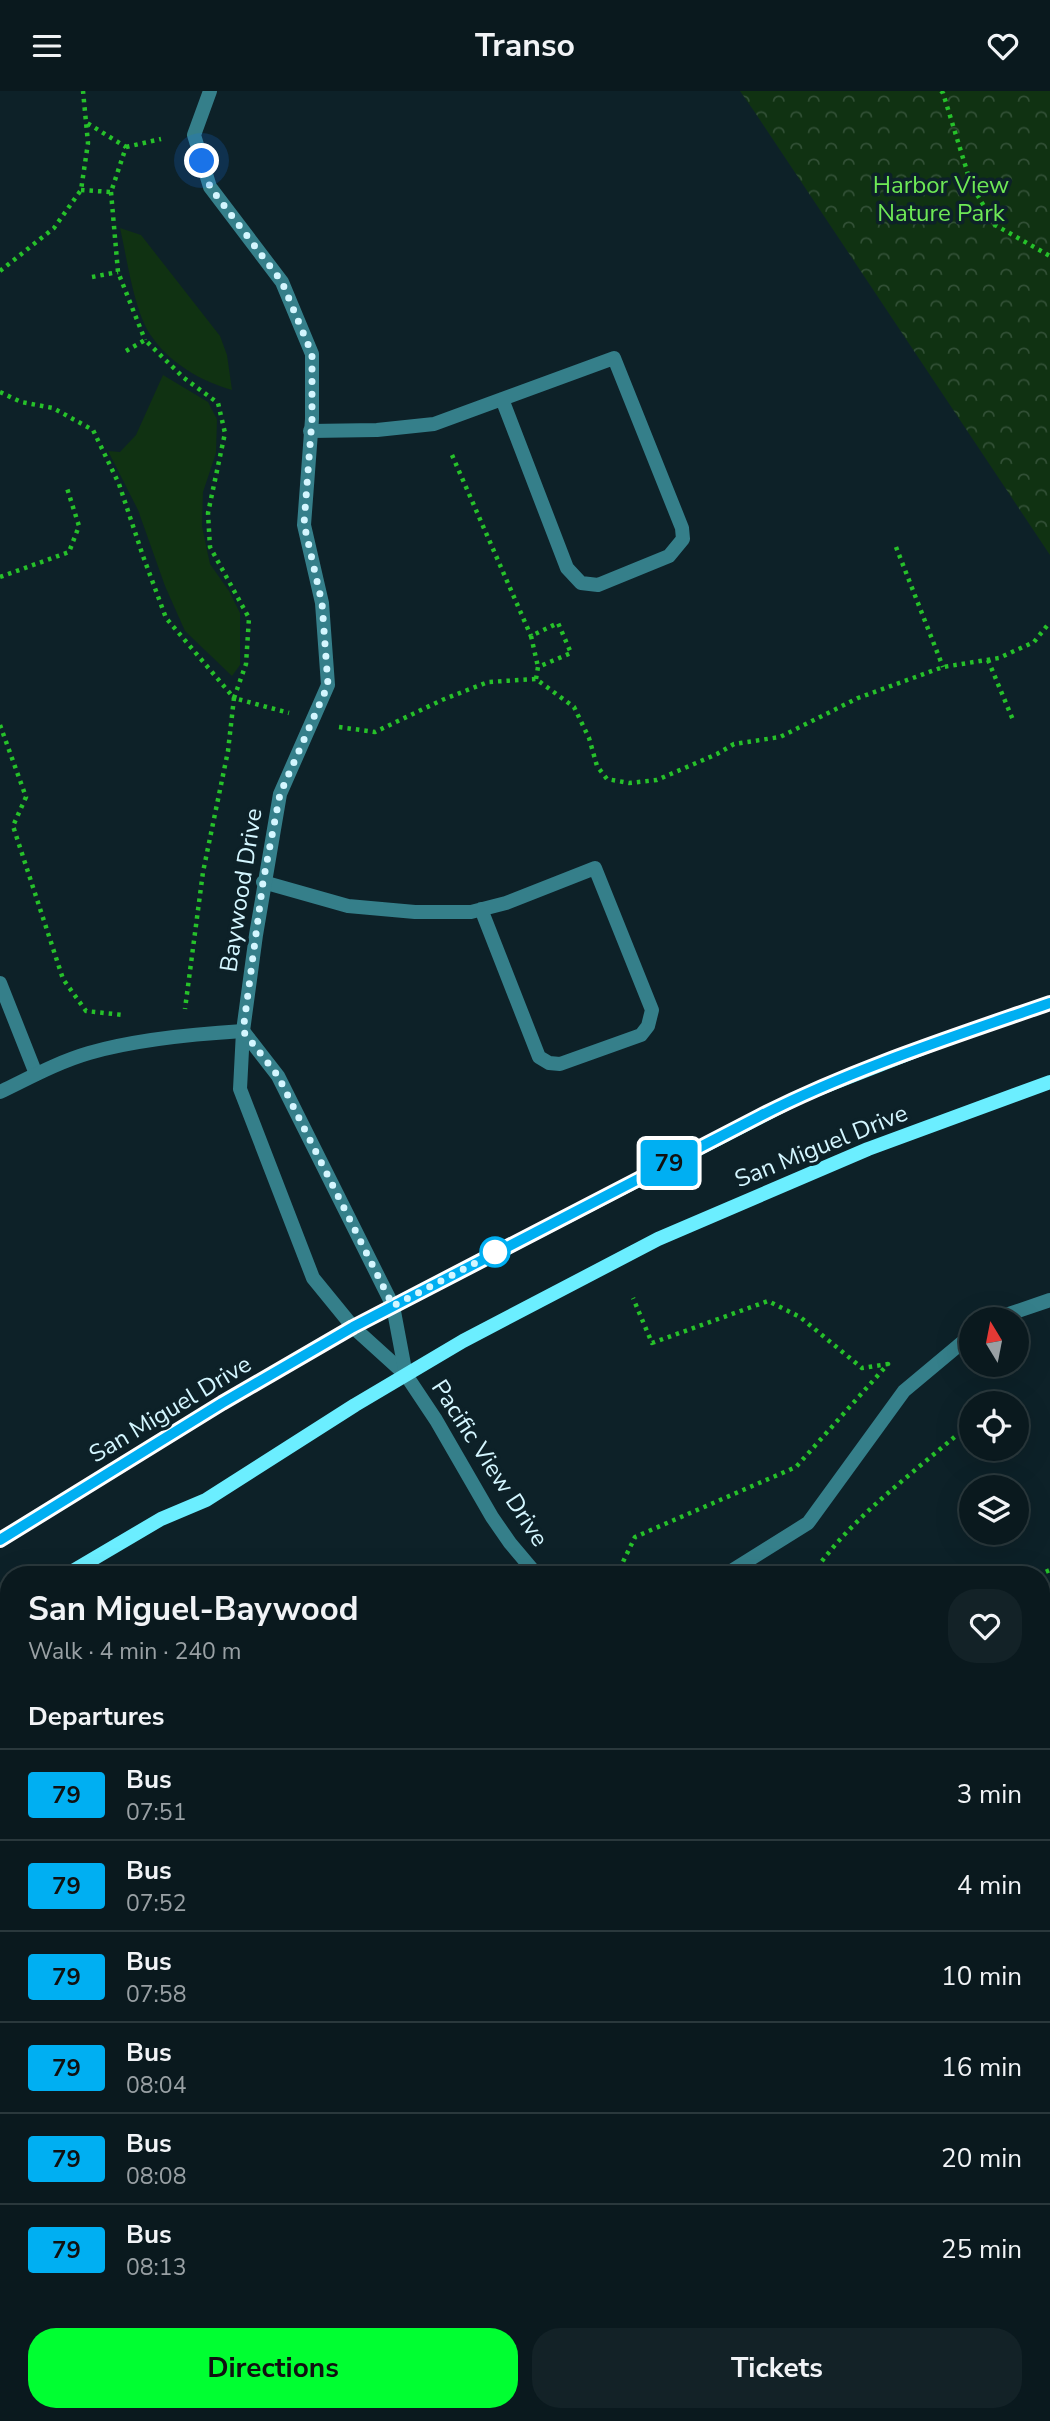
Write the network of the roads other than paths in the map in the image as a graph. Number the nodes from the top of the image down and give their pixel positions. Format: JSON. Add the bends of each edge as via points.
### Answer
{"nodes":[{"id":1,"x":209,"y":91,"type":"edge"},
{"id":2,"x":502,"y":399,"type":"junction"},
{"id":3,"x":310,"y":431,"type":"junction"},
{"id":4,"x":263,"y":882,"type":"junction"},
{"id":5,"x":481,"y":909,"type":"junction"},
{"id":6,"x":0,"y":983,"type":"edge"},
{"id":7,"x":1050,"y":1003,"type":"edge"},
{"id":8,"x":243,"y":1031,"type":"junction"},
{"id":9,"x":36,"y":1074,"type":"junction"},
{"id":10,"x":1050,"y":1082,"type":"edge"},
{"id":11,"x":0,"y":1092,"type":"edge"},
{"id":12,"x":1050,"y":1300,"type":"edge"},
{"id":13,"x":393,"y":1306,"type":"junction"},
{"id":14,"x":1029,"y":1307,"type":"edge"},
{"id":15,"x":353,"y":1327,"type":"junction"},
{"id":16,"x":959,"y":1345,"type":"edge"},
{"id":17,"x":405,"y":1375,"type":"junction"},
{"id":18,"x":0,"y":1540,"type":"edge"},
{"id":19,"x":81,"y":1566,"type":"edge"},
{"id":20,"x":529,"y":1566,"type":"edge"},
{"id":21,"x":739,"y":1566,"type":"edge"}],
"edges":[{"from":1,"to":3,"type":"street","name":"Baywood Drive","via":[[194,135],[210,187],[282,282],[312,354]]},
{"from":2,"to":2,"type":"street","via":[[614,358],[683,539],[668,556],[597,585],[581,583],[567,569]]},
{"from":2,"to":3,"type":"street","via":[[434,424]]},
{"from":3,"to":4,"type":"street","name":"Baywood Drive","via":[[304,524],[322,603],[328,685],[280,794]]},
{"from":4,"to":5,"type":"street","via":[[348,906],[415,912]]},
{"from":4,"to":8,"type":"street","name":"Baywood Drive"},
{"from":5,"to":5,"type":"street","via":[[595,869],[652,1010],[648,1026],[641,1035],[560,1064],[539,1057]]},
{"from":6,"to":9,"type":"street"},
{"from":7,"to":13,"type":"main road","name":"San Miguel Drive","via":[[803,1095]]},
{"from":8,"to":9,"type":"street","via":[[184,1034],[89,1053]]},
{"from":8,"to":13,"type":"street","via":[[278,1076]]},
{"from":8,"to":15,"type":"street","name":"Baywood Drive","via":[[240,1089],[313,1277]]},
{"from":9,"to":11,"type":"street"},
{"from":10,"to":17,"type":"main road","name":"San Miguel Drive","via":[[868,1149],[658,1239]]},
{"from":12,"to":14,"type":"street"},
{"from":13,"to":15,"type":"main road","name":"San Miguel Drive"},
{"from":13,"to":17,"type":"street"},
{"from":15,"to":17,"type":"street","name":"Baywood Drive"},
{"from":15,"to":18,"type":"main road","name":"San Miguel Drive"},
{"from":16,"to":21,"type":"street","via":[[904,1391],[808,1523]]},
{"from":17,"to":19,"type":"main road","name":"San Miguel Drive","via":[[206,1500],[161,1519]]},
{"from":17,"to":20,"type":"street","name":"Pacific View Drive","via":[[492,1517]]}]}
